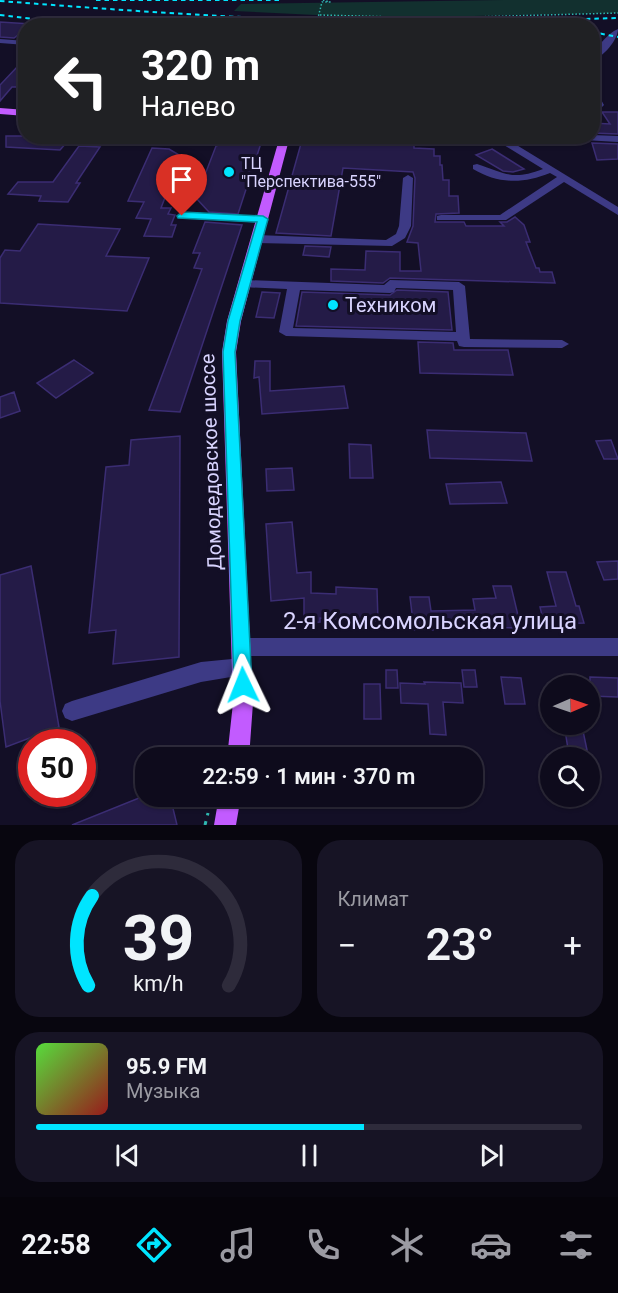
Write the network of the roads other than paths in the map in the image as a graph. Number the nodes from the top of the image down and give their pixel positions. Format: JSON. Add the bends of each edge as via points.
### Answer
{"nodes":[{"id":1,"x":618,"y":31,"type":"edge"},
{"id":2,"x":0,"y":41,"type":"edge"},
{"id":3,"x":18,"y":42,"type":"edge"},
{"id":4,"x":600,"y":53,"type":"edge"},
{"id":5,"x":0,"y":111,"type":"edge"},
{"id":6,"x":18,"y":112,"type":"edge"},
{"id":7,"x":600,"y":138,"type":"edge"},
{"id":8,"x":618,"y":139,"type":"edge"},
{"id":9,"x":283,"y":144,"type":"edge"},
{"id":10,"x":508,"y":144,"type":"edge"},
{"id":11,"x":477,"y":167,"type":"dead end"},
{"id":12,"x":551,"y":169,"type":"junction"},
{"id":13,"x":564,"y":177,"type":"junction"},
{"id":14,"x":408,"y":178,"type":"dead end"},
{"id":15,"x":618,"y":212,"type":"edge"},
{"id":16,"x":182,"y":216,"type":"dead end"},
{"id":17,"x":441,"y":218,"type":"dead end"},
{"id":18,"x":263,"y":219,"type":"junction"},
{"id":19,"x":257,"y":239,"type":"junction"},
{"id":20,"x":245,"y":284,"type":"junction"},
{"id":21,"x":294,"y":286,"type":"junction"},
{"id":22,"x":463,"y":337,"type":"junction"},
{"id":23,"x":562,"y":344,"type":"dead end"},
{"id":24,"x":618,"y":646,"type":"edge"},
{"id":25,"x":242,"y":657,"type":"junction"},
{"id":26,"x":72,"y":711,"type":"dead end"},
{"id":27,"x":239,"y":747,"type":"edge"},
{"id":28,"x":228,"y":807,"type":"edge"},
{"id":29,"x":225,"y":825,"type":"edge"}],
"edges":[{"from":1,"to":4,"type":"street"},
{"from":2,"to":3,"type":"street"},
{"from":5,"to":6,"type":"main road"},
{"from":7,"to":8,"type":"street"},
{"from":9,"to":18,"type":"main road","name":"Домодедовское шоссе"},
{"from":10,"to":12,"type":"street"},
{"from":11,"to":12,"type":"street","via":[[492,177],[510,179]]},
{"from":12,"to":13,"type":"street"},
{"from":13,"to":15,"type":"street"},
{"from":13,"to":17,"type":"street","via":[[502,218]]},
{"from":14,"to":19,"type":"street","via":[[405,226],[401,236],[388,244]]},
{"from":16,"to":18,"type":"street"},
{"from":18,"to":19,"type":"main road","name":"Домодедовское шоссе"},
{"from":19,"to":20,"type":"main road","name":"Домодедовское шоссе"},
{"from":20,"to":21,"type":"street"},
{"from":20,"to":25,"type":"main road","name":"Домодедовское шоссе","via":[[229,352]]},
{"from":21,"to":22,"type":"street","via":[[459,286]]},
{"from":21,"to":22,"type":"street","via":[[286,332]]},
{"from":22,"to":23,"type":"street","via":[[464,343]]},
{"from":24,"to":25,"type":"street","name":"2-я Комсомольская улица"},
{"from":25,"to":26,"type":"street","name":"2-я Комсомольская улица"},
{"from":25,"to":27,"type":"main road","name":"Домодедовское шоссе"},
{"from":28,"to":29,"type":"main road"}]}
